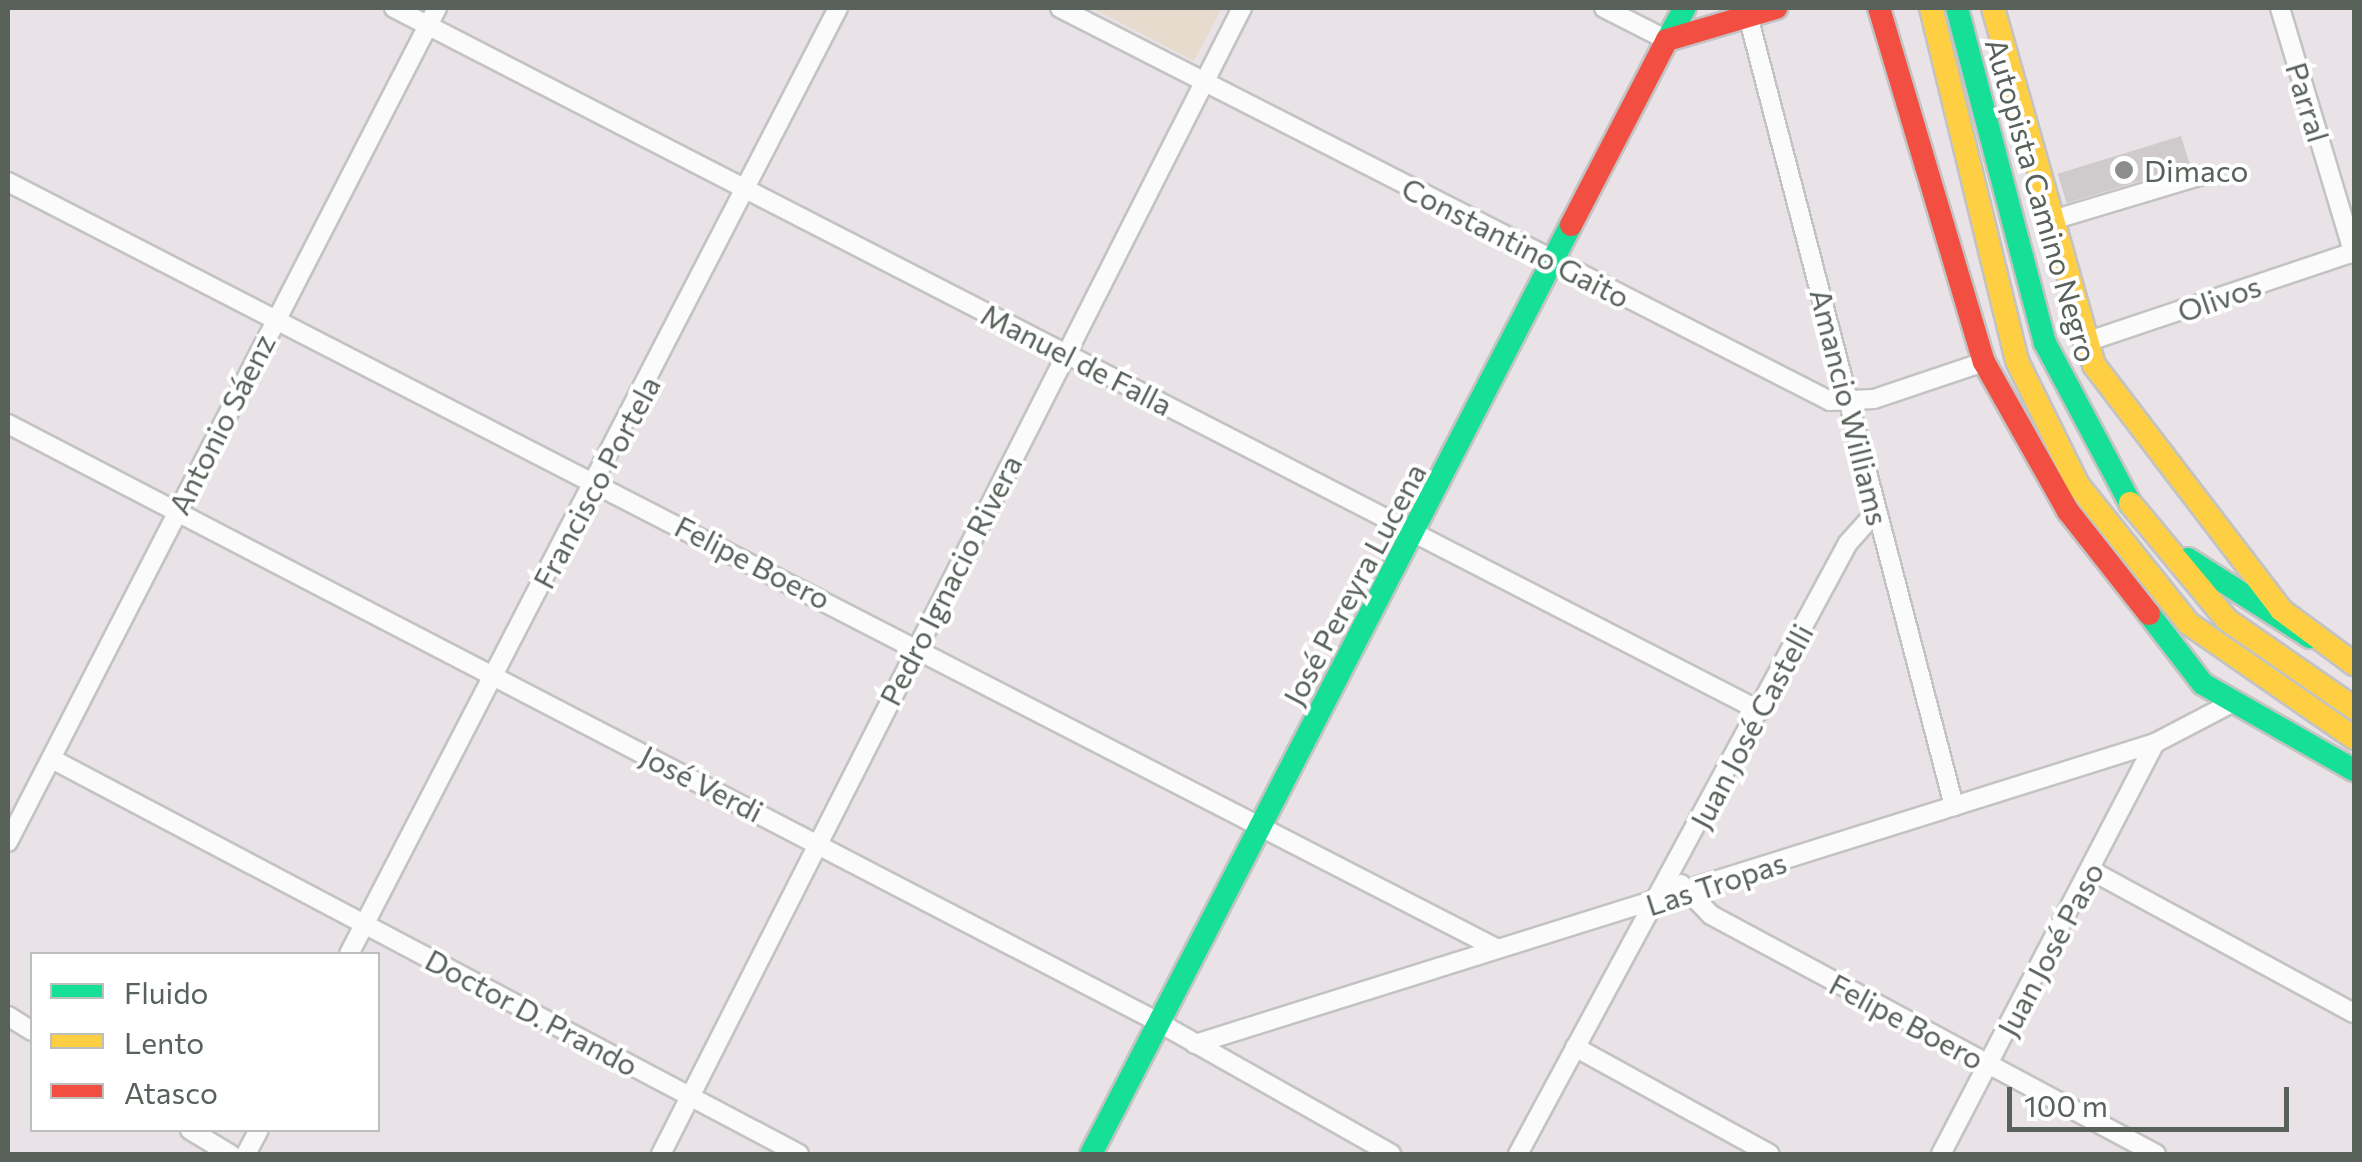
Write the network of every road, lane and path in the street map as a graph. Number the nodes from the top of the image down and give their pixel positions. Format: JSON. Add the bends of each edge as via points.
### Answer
{"nodes":[{"id":1,"x":394,"y":8,"type":"edge"},
{"id":2,"x":838,"y":8,"type":"edge"},
{"id":3,"x":1060,"y":8,"type":"edge"},
{"id":4,"x":1242,"y":8,"type":"edge"},
{"id":5,"x":1604,"y":8,"type":"edge"},
{"id":6,"x":1684,"y":8,"type":"edge"},
{"id":7,"x":1776,"y":8,"type":"edge"},
{"id":8,"x":1880,"y":8,"type":"edge"},
{"id":9,"x":1931,"y":8,"type":"edge"},
{"id":10,"x":1958,"y":8,"type":"edge"},
{"id":11,"x":1992,"y":8,"type":"edge"},
{"id":12,"x":2280,"y":8,"type":"edge"},
{"id":13,"x":1748,"y":12,"type":"edge"},
{"id":14,"x":433,"y":16,"type":"edge"},
{"id":15,"x":1668,"y":40,"type":"junction"},
{"id":16,"x":1204,"y":81,"type":"junction"},
{"id":17,"x":2200,"y":176,"type":"dead end"},
{"id":18,"x":8,"y":182,"type":"edge"},
{"id":19,"x":748,"y":189,"type":"junction"},
{"id":20,"x":2049,"y":221,"type":"junction"},
{"id":21,"x":2354,"y":253,"type":"edge"},
{"id":22,"x":1556,"y":263,"type":"junction"},
{"id":23,"x":276,"y":316,"type":"junction"},
{"id":24,"x":2083,"y":343,"type":"junction"},
{"id":25,"x":1066,"y":354,"type":"junction"},
{"id":26,"x":1984,"y":362,"type":"junction"},
{"id":27,"x":1852,"y":404,"type":"junction"},
{"id":28,"x":8,"y":424,"type":"edge"},
{"id":29,"x":596,"y":482,"type":"junction"},
{"id":30,"x":178,"y":510,"type":"junction"},
{"id":31,"x":1875,"y":513,"type":"junction"},
{"id":32,"x":1416,"y":533,"type":"junction"},
{"id":33,"x":2153,"y":534,"type":"junction"},
{"id":34,"x":2310,"y":638,"type":"junction"},
{"id":35,"x":916,"y":646,"type":"junction"},
{"id":36,"x":2354,"y":664,"type":"edge"},
{"id":37,"x":494,"y":676,"type":"junction"},
{"id":38,"x":2230,"y":704,"type":"junction"},
{"id":39,"x":2354,"y":708,"type":"edge"},
{"id":40,"x":1760,"y":710,"type":"junction"},
{"id":41,"x":2354,"y":738,"type":"edge"},
{"id":42,"x":2155,"y":743,"type":"junction"},
{"id":43,"x":52,"y":760,"type":"junction"},
{"id":44,"x":2354,"y":770,"type":"edge"},
{"id":45,"x":1954,"y":806,"type":"junction"},
{"id":46,"x":1261,"y":823,"type":"junction"},
{"id":47,"x":8,"y":842,"type":"edge"},
{"id":48,"x":816,"y":842,"type":"junction"},
{"id":49,"x":1674,"y":870,"type":"junction"},
{"id":50,"x":2092,"y":871,"type":"junction"},
{"id":51,"x":1686,"y":893,"type":"junction"},
{"id":52,"x":1656,"y":903,"type":"junction"},
{"id":53,"x":366,"y":922,"type":"junction"},
{"id":54,"x":1496,"y":948,"type":"junction"},
{"id":55,"x":351,"y":952,"type":"edge"},
{"id":56,"x":2354,"y":1013,"type":"edge"},
{"id":57,"x":8,"y":1016,"type":"edge"},
{"id":58,"x":1158,"y":1022,"type":"junction"},
{"id":59,"x":30,"y":1030,"type":"edge"},
{"id":60,"x":1195,"y":1044,"type":"junction"},
{"id":61,"x":1575,"y":1047,"type":"junction"},
{"id":62,"x":1987,"y":1064,"type":"junction"},
{"id":63,"x":689,"y":1098,"type":"junction"},
{"id":64,"x":193,"y":1132,"type":"edge"},
{"id":65,"x":258,"y":1132,"type":"edge"},
{"id":66,"x":230,"y":1154,"type":"edge"},
{"id":67,"x":246,"y":1154,"type":"edge"},
{"id":68,"x":661,"y":1154,"type":"edge"},
{"id":69,"x":799,"y":1154,"type":"edge"},
{"id":70,"x":1091,"y":1154,"type":"edge"},
{"id":71,"x":1391,"y":1154,"type":"edge"},
{"id":72,"x":1518,"y":1154,"type":"edge"},
{"id":73,"x":1770,"y":1154,"type":"edge"},
{"id":74,"x":1941,"y":1154,"type":"edge"},
{"id":75,"x":2156,"y":1154,"type":"edge"}],
"edges":[{"from":1,"to":14,"type":"street","name":"Manuel de Falla"},
{"from":2,"to":19,"type":"street","name":"Francisco Portela"},
{"from":3,"to":16,"type":"street","name":"Constantino Gaito"},
{"from":4,"to":16,"type":"street","name":"Pedro Ignacio Rivera"},
{"from":5,"to":15,"type":"street"},
{"from":6,"to":15,"type":"main road","name":"José Pereyra Lucena"},
{"from":7,"to":13,"type":"main road"},
{"from":8,"to":26,"type":"main road"},
{"from":9,"to":41,"type":"main road","name":"Autopista Camino Negro","via":[[2017,361],[2078,485],[2188,623]]},
{"from":10,"to":33,"type":"main road","name":"Autopista Camino Negro","via":[[2046,343],[2114,484]]},
{"from":11,"to":20,"type":"main road"},
{"from":12,"to":21,"type":"street","name":"Parral"},
{"from":13,"to":15,"type":"main road"},
{"from":13,"to":27,"type":"street","name":"Amancio Williams"},
{"from":14,"to":19,"type":"street","name":"Manuel de Falla"},
{"from":14,"to":23,"type":"street","name":"Antonio Sáenz"},
{"from":15,"to":22,"type":"main road","name":"José Pereyra Lucena"},
{"from":16,"to":22,"type":"street","name":"Constantino Gaito"},
{"from":16,"to":25,"type":"street","name":"Pedro Ignacio Rivera"},
{"from":17,"to":20,"type":"street"},
{"from":18,"to":23,"type":"street","name":"Felipe Boero"},
{"from":19,"to":25,"type":"street","name":"Manuel de Falla"},
{"from":19,"to":29,"type":"street","name":"Francisco Portela"},
{"from":20,"to":24,"type":"main road"},
{"from":21,"to":24,"type":"street","name":"Olivos"},
{"from":22,"to":27,"type":"street","name":"Constantino Gaito"},
{"from":22,"to":32,"type":"main road","name":"José Pereyra Lucena"},
{"from":23,"to":29,"type":"street","name":"Felipe Boero"},
{"from":23,"to":30,"type":"street","name":"Antonio Sáenz"},
{"from":24,"to":34,"type":"main road"},
{"from":25,"to":32,"type":"street","name":"Manuel de Falla"},
{"from":25,"to":35,"type":"street","name":"Pedro Ignacio Rivera"},
{"from":26,"to":27,"type":"street"},
{"from":26,"to":38,"type":"main road","via":[[2068,511],[2203,684]]},
{"from":27,"to":31,"type":"street","name":"Amancio Williams"},
{"from":28,"to":30,"type":"street","name":"José Verdi"},
{"from":29,"to":35,"type":"street","name":"Felipe Boero"},
{"from":29,"to":37,"type":"street","name":"Francisco Portela"},
{"from":30,"to":37,"type":"street","name":"José Verdi"},
{"from":30,"to":43,"type":"street","name":"Antonio Sáenz"},
{"from":31,"to":40,"type":"street","name":"Juan José Castelli","via":[[1848,543]]},
{"from":31,"to":45,"type":"street","name":"Amancio Williams"},
{"from":32,"to":40,"type":"street","name":"Manuel de Falla"},
{"from":32,"to":46,"type":"main road","name":"José Pereyra Lucena"},
{"from":33,"to":34,"type":"main road"},
{"from":33,"to":39,"type":"main road","name":"Autopista Camino Negro","via":[[2265,652]]},
{"from":34,"to":36,"type":"main road"},
{"from":35,"to":46,"type":"street","name":"Felipe Boero"},
{"from":35,"to":48,"type":"street","name":"Pedro Ignacio Rivera"},
{"from":37,"to":48,"type":"street","name":"José Verdi"},
{"from":37,"to":53,"type":"street","name":"Francisco Portela"},
{"from":38,"to":42,"type":"street","name":"Las Tropas"},
{"from":38,"to":44,"type":"main road"},
{"from":40,"to":49,"type":"street","name":"Juan José Castelli"},
{"from":42,"to":45,"type":"street","name":"Las Tropas"},
{"from":42,"to":50,"type":"street","name":"Juan José Paso"},
{"from":43,"to":47,"type":"street","name":"Antonio Sáenz"},
{"from":43,"to":53,"type":"street","name":"Doctor D. Prando"},
{"from":45,"to":51,"type":"street","name":"Las Tropas"},
{"from":46,"to":54,"type":"street","name":"Felipe Boero"},
{"from":46,"to":58,"type":"main road","name":"José Pereyra Lucena"},
{"from":48,"to":58,"type":"street","name":"José Verdi"},
{"from":48,"to":63,"type":"street","name":"Pedro Ignacio Rivera"},
{"from":49,"to":51,"type":"street","name":"Felipe Boero"},
{"from":49,"to":52,"type":"street","name":"Juan José Castelli"},
{"from":50,"to":56,"type":"street"},
{"from":50,"to":62,"type":"street","name":"Juan José Paso"},
{"from":51,"to":52,"type":"street","name":"Las Tropas"},
{"from":51,"to":62,"type":"street","name":"Felipe Boero","via":[[1711,916]]},
{"from":52,"to":54,"type":"street","name":"Las Tropas"},
{"from":52,"to":61,"type":"street","name":"Juan José Castelli"},
{"from":53,"to":55,"type":"street","name":"Francisco Portela"},
{"from":53,"to":63,"type":"street","name":"Doctor D. Prando"},
{"from":54,"to":60,"type":"street","name":"Las Tropas"},
{"from":57,"to":59,"type":"street"},
{"from":58,"to":60,"type":"street","name":"José Verdi"},
{"from":58,"to":70,"type":"main road","name":"José Pereyra Lucena"},
{"from":60,"to":71,"type":"street","name":"José Verdi"},
{"from":61,"to":72,"type":"street","name":"Juan José Castelli"},
{"from":61,"to":73,"type":"street"},
{"from":62,"to":74,"type":"street","name":"Juan José Paso"},
{"from":62,"to":75,"type":"street","name":"Felipe Boero"},
{"from":63,"to":68,"type":"street","name":"Pedro Ignacio Rivera"},
{"from":63,"to":69,"type":"street","name":"Doctor D. Prando"},
{"from":64,"to":66,"type":"street"},
{"from":65,"to":67,"type":"street"}]}
